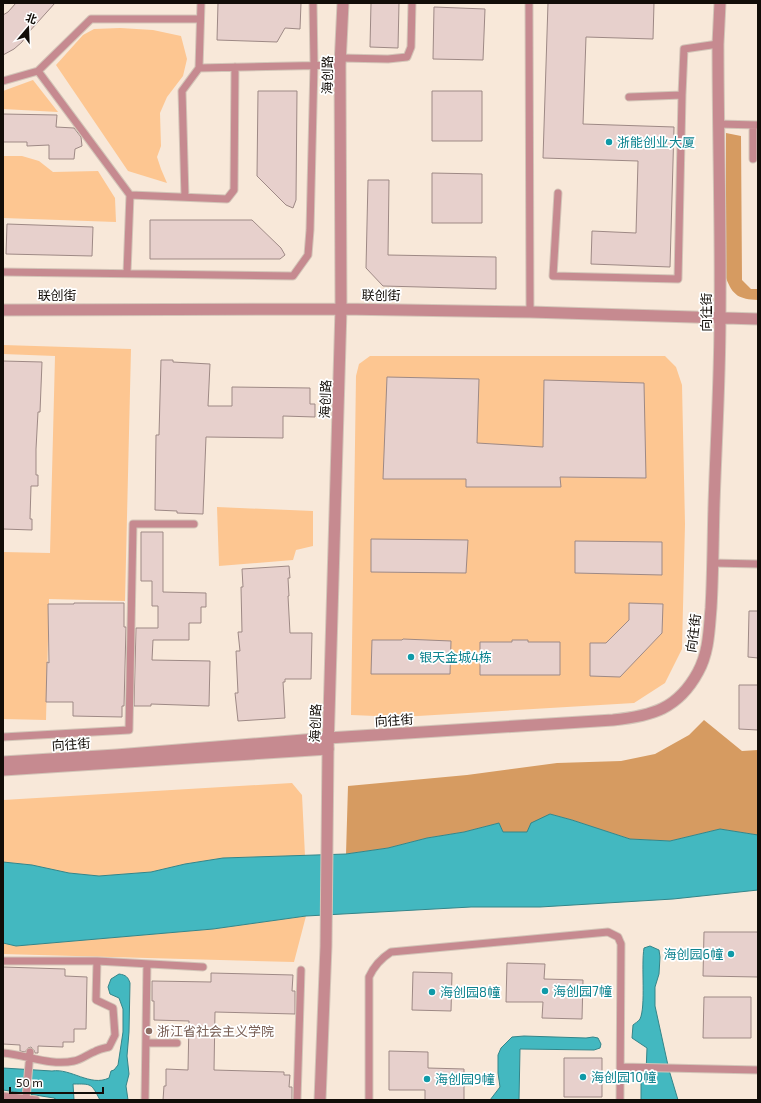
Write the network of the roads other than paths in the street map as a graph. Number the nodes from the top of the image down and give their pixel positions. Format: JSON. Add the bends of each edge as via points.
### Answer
{"nodes":[{"id":1,"x":200,"y":3,"type":"edge"},
{"id":2,"x":313,"y":3,"type":"edge"},
{"id":3,"x":343,"y":3,"type":"edge"},
{"id":4,"x":412,"y":3,"type":"edge"},
{"id":5,"x":529,"y":3,"type":"edge"},
{"id":6,"x":720,"y":3,"type":"edge"},
{"id":7,"x":200,"y":19,"type":"junction"},
{"id":8,"x":718,"y":44,"type":"junction"},
{"id":9,"x":341,"y":61,"type":"junction"},
{"id":10,"x":314,"y":65,"type":"junction"},
{"id":11,"x":235,"y":67,"type":"junction"},
{"id":12,"x":199,"y":68,"type":"junction"},
{"id":13,"x":38,"y":71,"type":"junction"},
{"id":14,"x":3,"y":81,"type":"edge"},
{"id":15,"x":682,"y":95,"type":"junction"},
{"id":16,"x":629,"y":97,"type":"dead end"},
{"id":17,"x":718,"y":124,"type":"junction"},
{"id":18,"x":756,"y":125,"type":"edge"},
{"id":19,"x":753,"y":159,"type":"dead end"},
{"id":20,"x":558,"y":193,"type":"dead end"},
{"id":21,"x":130,"y":195,"type":"junction"},
{"id":22,"x":185,"y":198,"type":"junction"},
{"id":23,"x":3,"y":272,"type":"edge"},
{"id":24,"x":127,"y":273,"type":"junction"},
{"id":25,"x":341,"y":309,"type":"junction"},
{"id":26,"x":3,"y":310,"type":"edge"},
{"id":27,"x":530,"y":312,"type":"junction"},
{"id":28,"x":720,"y":319,"type":"junction"},
{"id":29,"x":758,"y":319,"type":"edge"},
{"id":30,"x":194,"y":524,"type":"dead end"},
{"id":31,"x":712,"y":563,"type":"junction"},
{"id":32,"x":758,"y":564,"type":"edge"},
{"id":33,"x":3,"y":737,"type":"edge"},
{"id":34,"x":328,"y":744,"type":"junction"},
{"id":35,"x":3,"y":762,"type":"edge"},
{"id":36,"x":3,"y":770,"type":"edge"},
{"id":37,"x":3,"y":961,"type":"edge"},
{"id":38,"x":97,"y":961,"type":"junction"},
{"id":39,"x":147,"y":964,"type":"junction"},
{"id":40,"x":204,"y":968,"type":"dead end"},
{"id":41,"x":301,"y":970,"type":"dead end"},
{"id":42,"x":146,"y":1043,"type":"junction"},
{"id":43,"x":177,"y":1043,"type":"dead end"},
{"id":44,"x":3,"y":1053,"type":"edge"},
{"id":45,"x":29,"y":1058,"type":"junction"},
{"id":46,"x":620,"y":1067,"type":"junction"},
{"id":47,"x":758,"y":1070,"type":"edge"},
{"id":48,"x":3,"y":1096,"type":"edge"},
{"id":49,"x":26,"y":1097,"type":"junction"},
{"id":50,"x":36,"y":1100,"type":"edge"},
{"id":51,"x":145,"y":1100,"type":"edge"},
{"id":52,"x":297,"y":1100,"type":"edge"},
{"id":53,"x":320,"y":1100,"type":"edge"},
{"id":54,"x":369,"y":1100,"type":"edge"},
{"id":55,"x":620,"y":1100,"type":"edge"}],
"edges":[{"from":1,"to":7,"type":"lane"},
{"from":2,"to":10,"type":"lane"},
{"from":3,"to":9,"type":"street","name":"海创路"},
{"from":4,"to":9,"type":"lane","via":[[411,47],[407,57]]},
{"from":5,"to":27,"type":"lane"},
{"from":6,"to":8,"type":"street","name":"向往街"},
{"from":7,"to":12,"type":"lane"},
{"from":7,"to":13,"type":"lane","via":[[91,19]]},
{"from":8,"to":15,"type":"lane","via":[[684,49]]},
{"from":8,"to":17,"type":"street","name":"向往街"},
{"from":9,"to":10,"type":"lane"},
{"from":9,"to":25,"type":"street","name":"海创路"},
{"from":10,"to":11,"type":"lane"},
{"from":10,"to":24,"type":"lane","via":[[308,255],[294,276]]},
{"from":11,"to":12,"type":"lane"},
{"from":11,"to":22,"type":"lane","via":[[234,190],[227,199]]},
{"from":12,"to":22,"type":"lane","via":[[182,91]]},
{"from":13,"to":14,"type":"lane"},
{"from":13,"to":21,"type":"lane"},
{"from":15,"to":16,"type":"lane"},
{"from":15,"to":20,"type":"lane","via":[[678,279],[554,276]]},
{"from":17,"to":18,"type":"lane"},
{"from":17,"to":28,"type":"street","name":"向往街"},
{"from":18,"to":19,"type":"lane"},
{"from":21,"to":22,"type":"lane"},
{"from":21,"to":24,"type":"lane"},
{"from":23,"to":24,"type":"lane"},
{"from":25,"to":26,"type":"street","name":"联创街"},
{"from":25,"to":27,"type":"street","name":"联创街"},
{"from":25,"to":34,"type":"street","name":"海创路"},
{"from":27,"to":28,"type":"street","name":"联创街"},
{"from":28,"to":29,"type":"street","name":"联创街"},
{"from":28,"to":31,"type":"street","name":"向往街"},
{"from":30,"to":33,"type":"lane","via":[[133,524],[129,730]]},
{"from":31,"to":32,"type":"lane"},
{"from":31,"to":34,"type":"street","name":"向往街","via":[[709,638],[703,662],[684,692],[670,705],[652,714],[613,720]]},
{"from":34,"to":35,"type":"street","name":"向往街"},
{"from":34,"to":36,"type":"street","name":"向往街"},
{"from":34,"to":53,"type":"street","name":"海创路","via":[[326,946]]},
{"from":37,"to":38,"type":"lane"},
{"from":38,"to":39,"type":"lane"},
{"from":38,"to":45,"type":"lane","via":[[96,1000],[113,1008],[115,1034],[109,1046],[75,1061],[53,1062]]},
{"from":39,"to":40,"type":"lane"},
{"from":39,"to":42,"type":"lane"},
{"from":41,"to":52,"type":"lane"},
{"from":42,"to":43,"type":"lane"},
{"from":42,"to":51,"type":"lane"},
{"from":44,"to":45,"type":"lane"},
{"from":45,"to":49,"type":"lane"},
{"from":46,"to":47,"type":"lane"},
{"from":46,"to":54,"type":"lane","via":[[621,944],[618,937],[608,932],[391,952],[372,969],[369,978]]},
{"from":46,"to":55,"type":"lane"},
{"from":48,"to":49,"type":"lane"},
{"from":49,"to":50,"type":"lane"}]}
